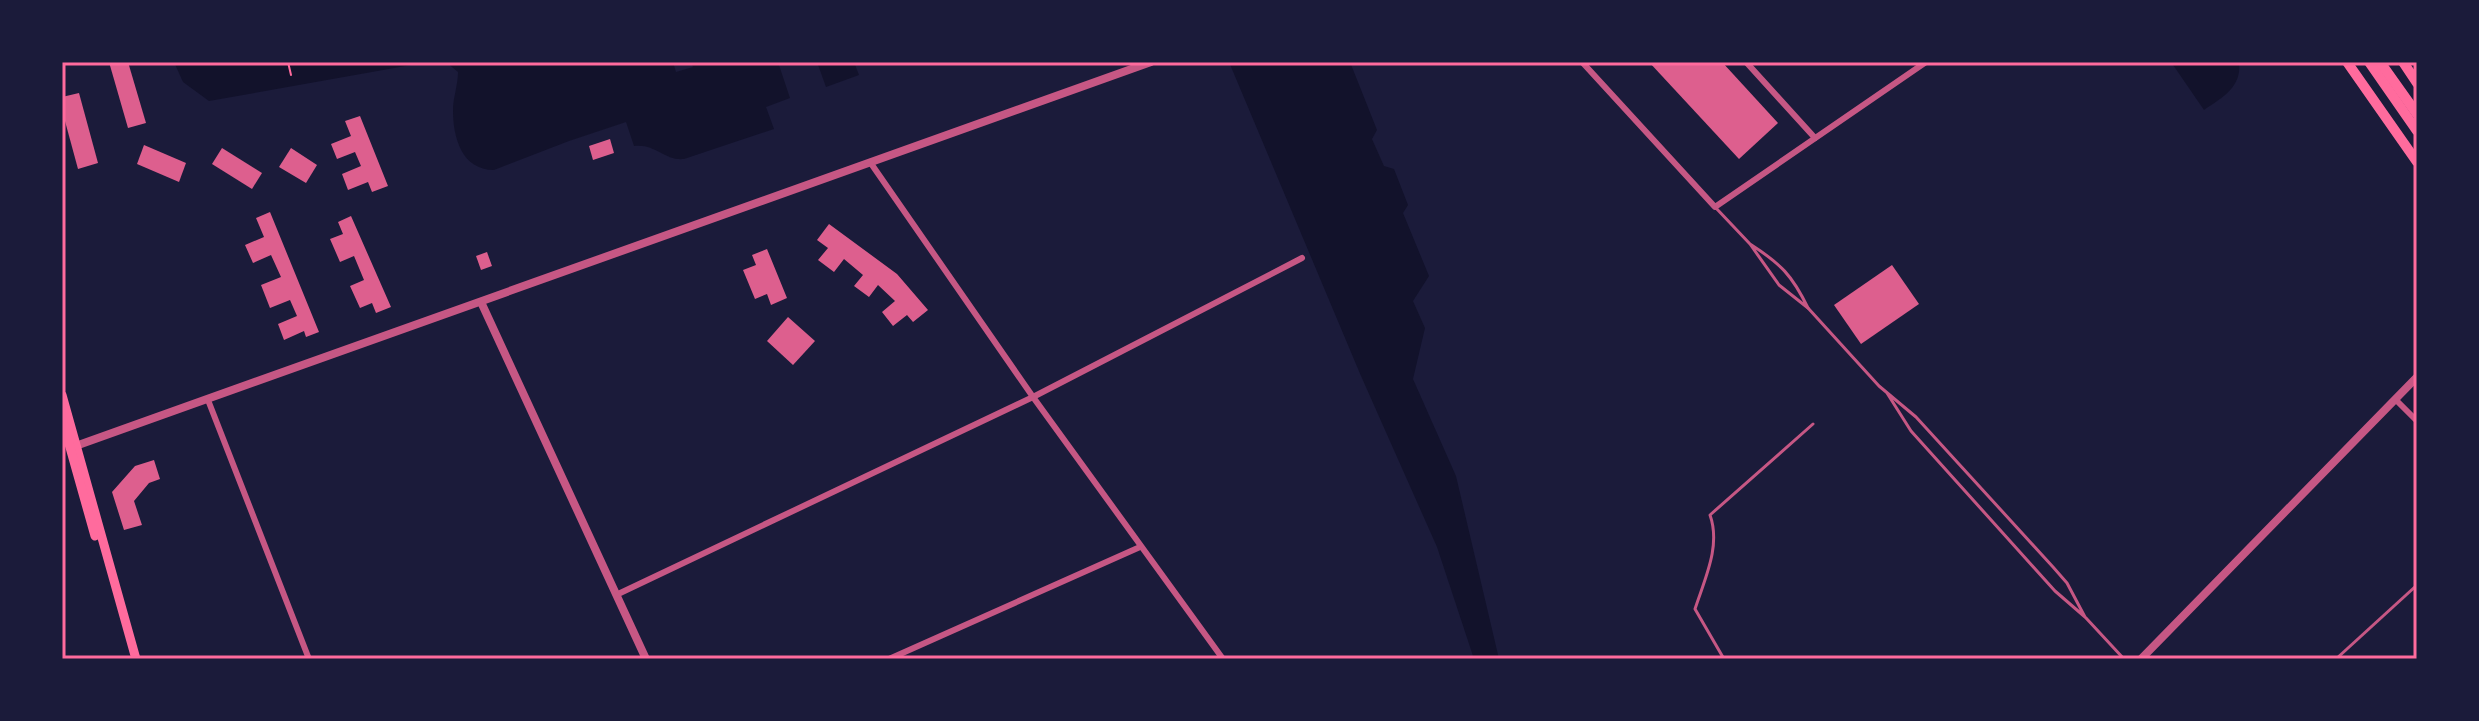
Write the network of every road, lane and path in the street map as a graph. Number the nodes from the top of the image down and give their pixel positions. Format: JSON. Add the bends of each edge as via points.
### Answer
{"nodes":[{"id":1,"x":288,"y":62,"type":"edge"},
{"id":2,"x":1150,"y":62,"type":"edge"},
{"id":3,"x":1582,"y":62,"type":"edge"},
{"id":4,"x":1746,"y":62,"type":"edge"},
{"id":5,"x":1926,"y":62,"type":"edge"},
{"id":6,"x":2347,"y":62,"type":"edge"},
{"id":7,"x":2369,"y":62,"type":"edge"},
{"id":8,"x":2380,"y":62,"type":"edge"},
{"id":9,"x":2403,"y":62,"type":"edge"},
{"id":10,"x":291,"y":75,"type":"dead end"},
{"id":11,"x":2417,"y":83,"type":"edge"},
{"id":12,"x":2417,"y":114,"type":"edge"},
{"id":13,"x":2417,"y":131,"type":"edge"},
{"id":14,"x":1815,"y":138,"type":"junction"},
{"id":15,"x":870,"y":162,"type":"junction"},
{"id":16,"x":2417,"y":162,"type":"edge"},
{"id":17,"x":1715,"y":207,"type":"junction"},
{"id":18,"x":1750,"y":244,"type":"junction"},
{"id":19,"x":1302,"y":258,"type":"dead end"},
{"id":20,"x":481,"y":302,"type":"junction"},
{"id":21,"x":1808,"y":308,"type":"junction"},
{"id":22,"x":2417,"y":377,"type":"edge"},
{"id":23,"x":1887,"y":393,"type":"junction"},
{"id":24,"x":62,"y":395,"type":"edge"},
{"id":25,"x":1033,"y":397,"type":"junction"},
{"id":26,"x":2395,"y":399,"type":"junction"},
{"id":27,"x":208,"y":400,"type":"junction"},
{"id":28,"x":62,"y":419,"type":"edge"},
{"id":29,"x":2417,"y":421,"type":"edge"},
{"id":30,"x":1813,"y":424,"type":"dead end"},
{"id":31,"x":70,"y":448,"type":"edge"},
{"id":32,"x":1140,"y":547,"type":"junction"},
{"id":33,"x":2417,"y":585,"type":"edge"},
{"id":34,"x":616,"y":595,"type":"junction"},
{"id":35,"x":2085,"y":617,"type":"junction"},
{"id":36,"x":133,"y":659,"type":"edge"},
{"id":37,"x":309,"y":659,"type":"edge"},
{"id":38,"x":646,"y":659,"type":"edge"},
{"id":39,"x":889,"y":659,"type":"edge"},
{"id":40,"x":1223,"y":659,"type":"edge"},
{"id":41,"x":1724,"y":659,"type":"edge"},
{"id":42,"x":2124,"y":659,"type":"edge"},
{"id":43,"x":2141,"y":659,"type":"edge"},
{"id":44,"x":2336,"y":659,"type":"edge"}],
"edges":[{"from":1,"to":10,"type":"path"},
{"from":2,"to":15,"type":"street"},
{"from":3,"to":17,"type":"street"},
{"from":4,"to":14,"type":"street"},
{"from":5,"to":14,"type":"street"},
{"from":6,"to":16,"type":"main road"},
{"from":7,"to":13,"type":"main road"},
{"from":8,"to":12,"type":"main road"},
{"from":9,"to":11,"type":"main road"},
{"from":14,"to":17,"type":"street"},
{"from":15,"to":20,"type":"street"},
{"from":15,"to":25,"type":"street"},
{"from":17,"to":18,"type":"lane"},
{"from":18,"to":21,"type":"lane","via":[[1771,277]]},
{"from":18,"to":21,"type":"lane","via":[[1791,275]]},
{"from":19,"to":25,"type":"street"},
{"from":20,"to":27,"type":"street"},
{"from":20,"to":34,"type":"street"},
{"from":21,"to":23,"type":"lane"},
{"from":22,"to":26,"type":"street"},
{"from":23,"to":35,"type":"lane","via":[[1907,427],[2055,591]]},
{"from":23,"to":35,"type":"lane","via":[[1916,417],[2063,578]]},
{"from":24,"to":31,"type":"main road"},
{"from":25,"to":32,"type":"street"},
{"from":25,"to":34,"type":"street"},
{"from":26,"to":29,"type":"street"},
{"from":26,"to":43,"type":"street"},
{"from":27,"to":31,"type":"street"},
{"from":27,"to":37,"type":"street"},
{"from":28,"to":31,"type":"main road"},
{"from":30,"to":41,"type":"lane","via":[[1710,515],[1716,531],[1714,550],[1695,609]]},
{"from":31,"to":36,"type":"main road"},
{"from":32,"to":39,"type":"street"},
{"from":32,"to":40,"type":"street"},
{"from":33,"to":44,"type":"lane"},
{"from":34,"to":38,"type":"street"},
{"from":35,"to":42,"type":"lane"}]}
